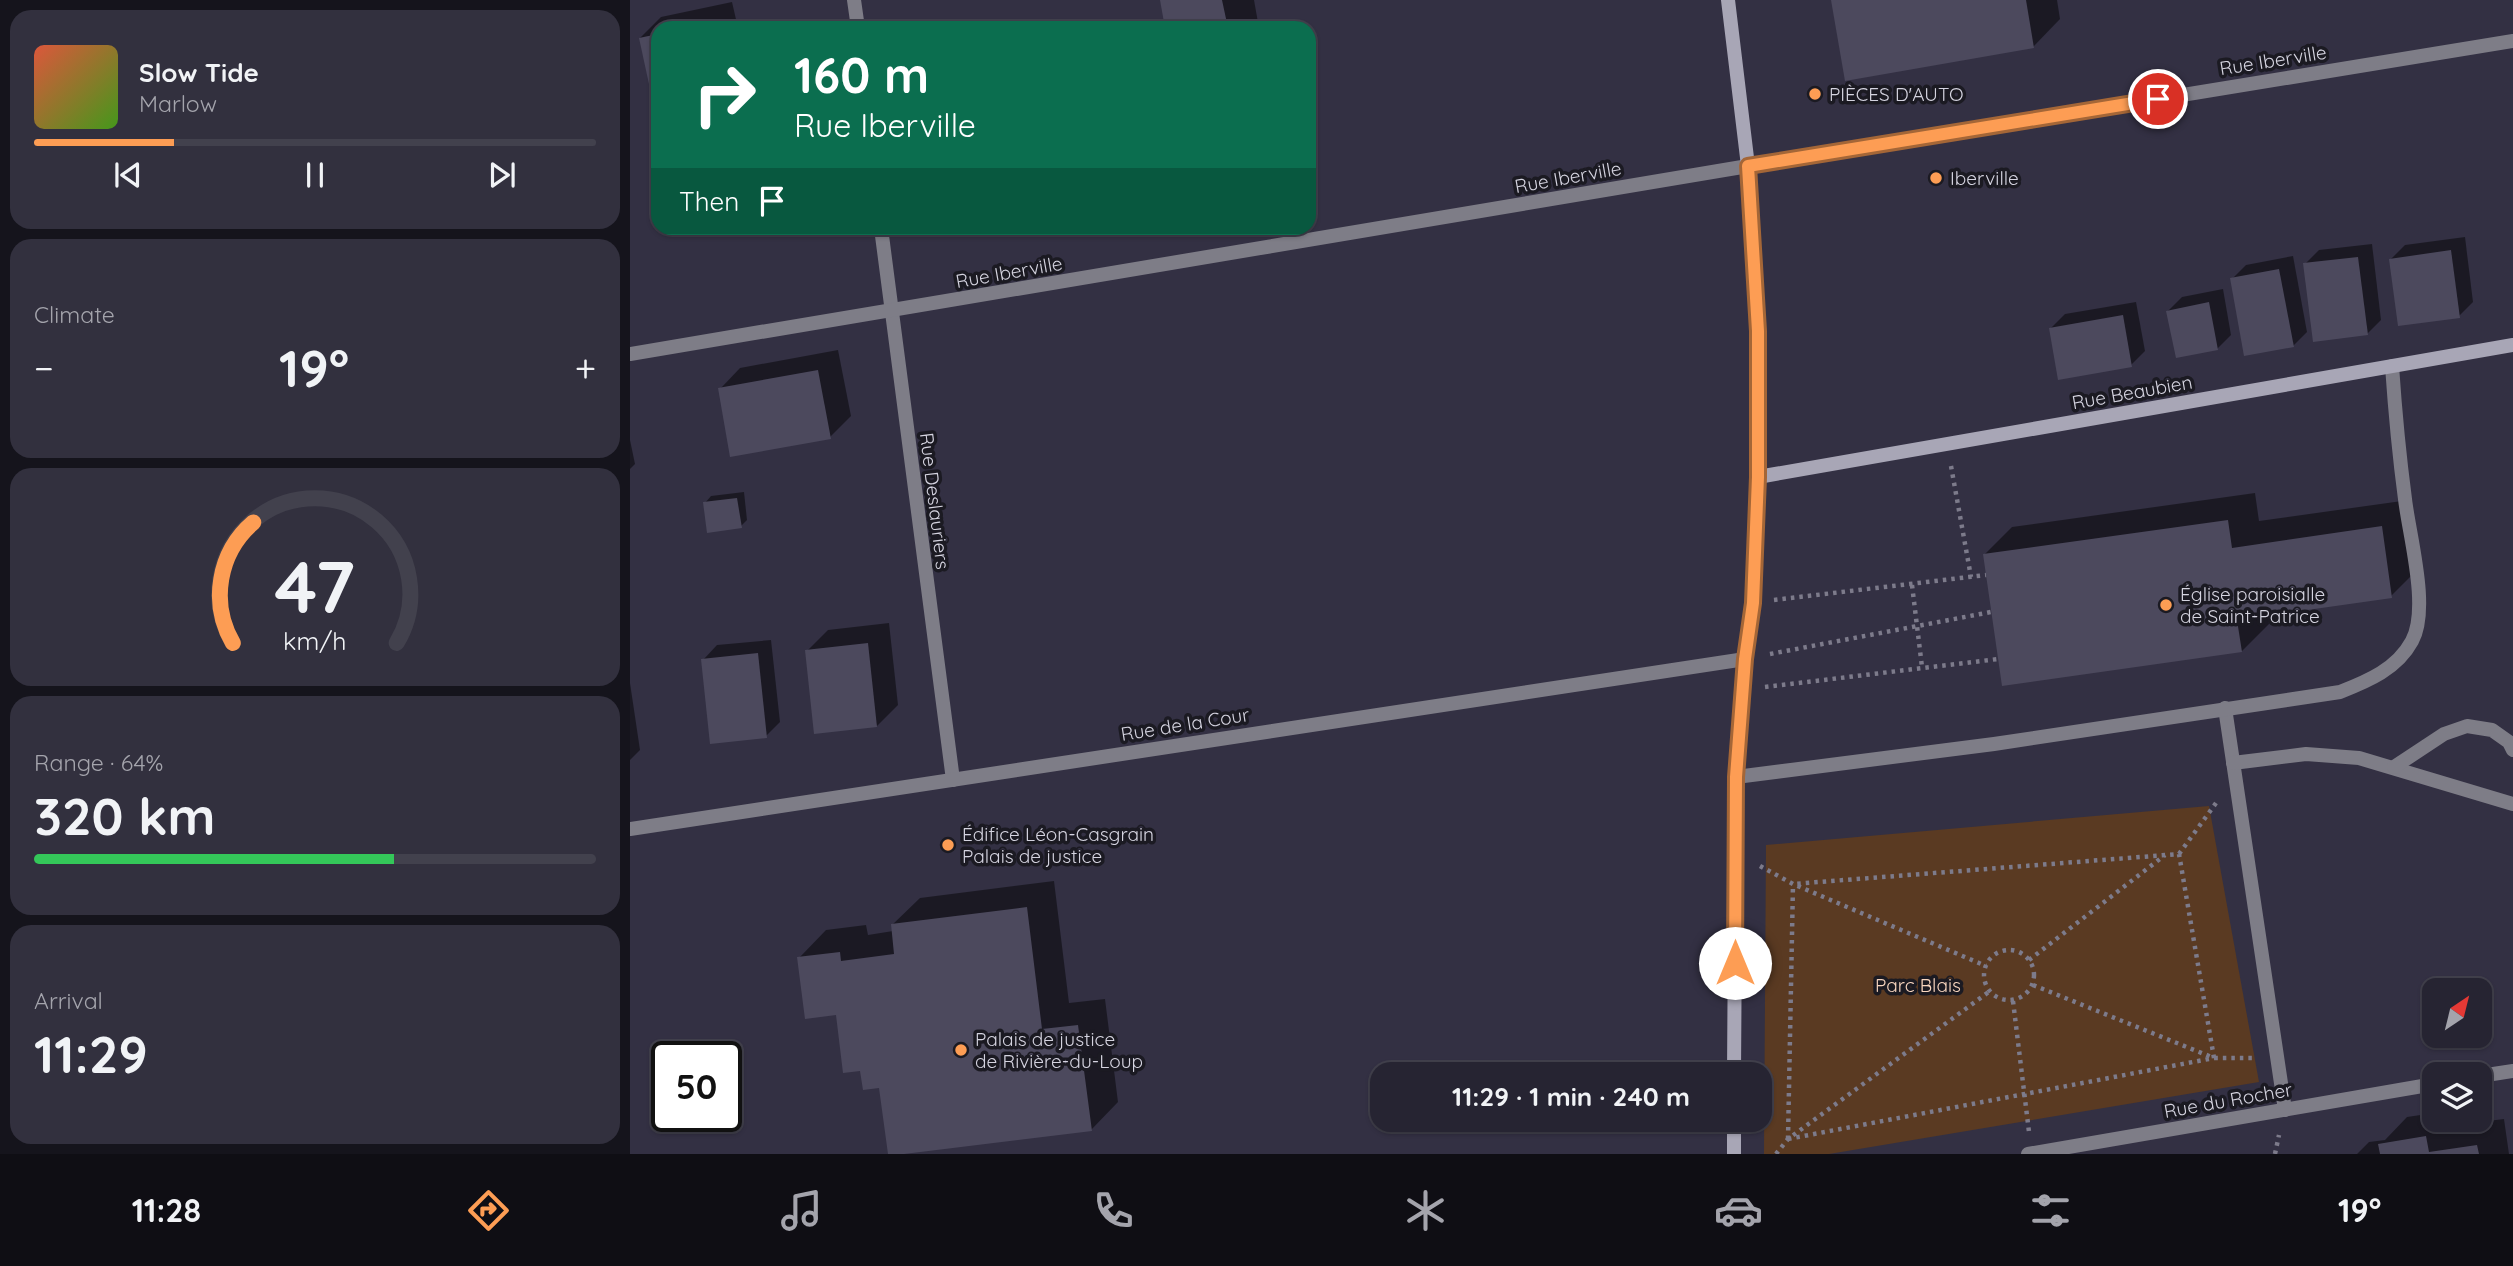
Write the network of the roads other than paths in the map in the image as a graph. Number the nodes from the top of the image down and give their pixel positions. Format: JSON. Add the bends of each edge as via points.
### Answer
{"nodes":[{"id":1,"x":854,"y":0,"type":"edge"},
{"id":2,"x":1728,"y":0,"type":"edge"},
{"id":3,"x":857,"y":21,"type":"edge"},
{"id":4,"x":2513,"y":41,"type":"edge"},
{"id":5,"x":1748,"y":166,"type":"junction"},
{"id":6,"x":882,"y":235,"type":"edge"},
{"id":7,"x":891,"y":312,"type":"junction"},
{"id":8,"x":2513,"y":345,"type":"edge"},
{"id":9,"x":630,"y":354,"type":"edge"},
{"id":10,"x":2392,"y":366,"type":"junction"},
{"id":11,"x":1758,"y":477,"type":"junction"},
{"id":12,"x":1745,"y":659,"type":"junction"},
{"id":13,"x":2225,"y":708,"type":"junction"},
{"id":14,"x":2513,"y":750,"type":"edge"},
{"id":15,"x":2394,"y":767,"type":"junction"},
{"id":16,"x":2234,"y":770,"type":"junction"},
{"id":17,"x":1736,"y":777,"type":"junction"},
{"id":18,"x":953,"y":780,"type":"junction"},
{"id":19,"x":2513,"y":804,"type":"edge"},
{"id":20,"x":630,"y":829,"type":"edge"},
{"id":21,"x":1734,"y":1062,"type":"edge"},
{"id":22,"x":2513,"y":1071,"type":"edge"},
{"id":23,"x":2492,"y":1074,"type":"edge"},
{"id":24,"x":2422,"y":1086,"type":"edge"},
{"id":25,"x":2285,"y":1110,"type":"junction"},
{"id":26,"x":1734,"y":1132,"type":"edge"},
{"id":27,"x":1734,"y":1154,"type":"edge"},
{"id":28,"x":2030,"y":1154,"type":"edge"}],
"edges":[{"from":1,"to":3,"type":"street"},
{"from":2,"to":5,"type":"main road"},
{"from":4,"to":5,"type":"street","name":"Rue Iberville"},
{"from":5,"to":7,"type":"street","name":"Rue Iberville"},
{"from":5,"to":11,"type":"main road","via":[[1758,331]]},
{"from":6,"to":7,"type":"street","name":"Rue Deslauriers"},
{"from":7,"to":9,"type":"street","name":"Rue Iberville"},
{"from":7,"to":18,"type":"street","name":"Rue Deslauriers"},
{"from":8,"to":10,"type":"main road","name":"Rue Beaubien"},
{"from":10,"to":11,"type":"main road","name":"Rue Beaubien"},
{"from":10,"to":13,"type":"street","via":[[2405,501],[2417,569],[2413,640],[2395,663],[2372,680],[2340,692]]},
{"from":11,"to":12,"type":"main road","via":[[1753,603]]},
{"from":12,"to":17,"type":"main road"},
{"from":12,"to":18,"type":"street","name":"Rue de la Cour"},
{"from":13,"to":16,"type":"street"},
{"from":13,"to":17,"type":"street"},
{"from":14,"to":15,"type":"street","via":[[2493,730],[2467,726],[2444,734]]},
{"from":15,"to":16,"type":"street","via":[[2359,758],[2306,754]]},
{"from":15,"to":19,"type":"street"},
{"from":16,"to":25,"type":"street"},
{"from":17,"to":21,"type":"main road"},
{"from":18,"to":20,"type":"street","name":"Rue de la Cour"},
{"from":22,"to":23,"type":"street"},
{"from":24,"to":25,"type":"street","name":"Rue du Rocher"},
{"from":25,"to":28,"type":"street","name":"Rue du Rocher"},
{"from":26,"to":27,"type":"main road"}]}
